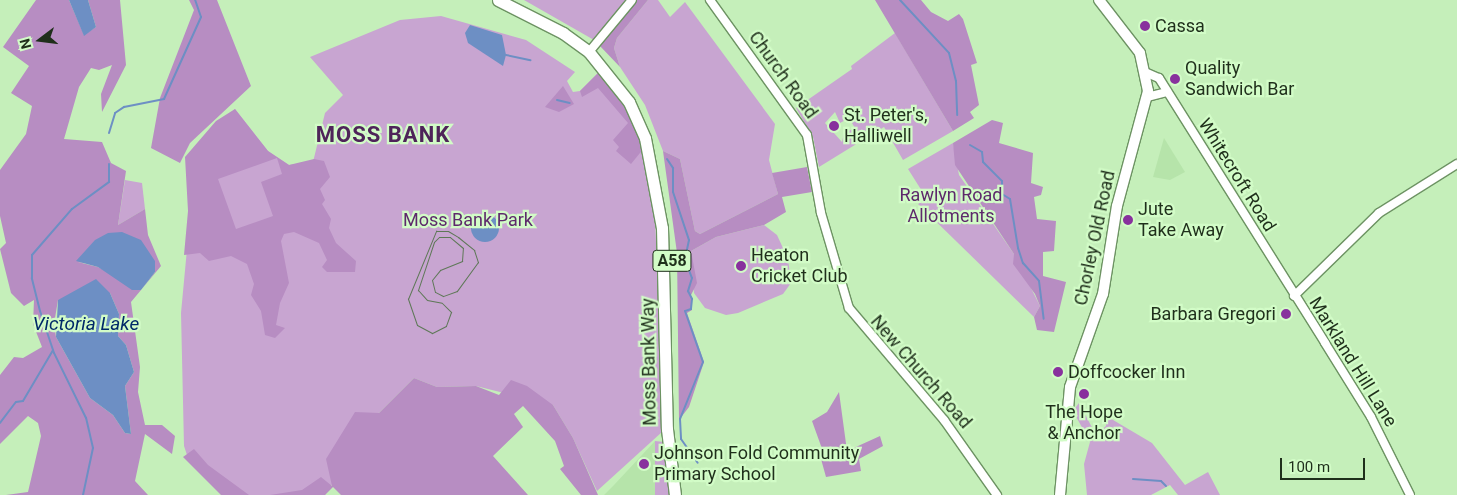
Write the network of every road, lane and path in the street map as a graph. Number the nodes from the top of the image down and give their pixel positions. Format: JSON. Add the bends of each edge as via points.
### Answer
{"nodes":[{"id":1,"x":498,"y":0,"type":"edge"},
{"id":2,"x":514,"y":0,"type":"edge"},
{"id":3,"x":632,"y":0,"type":"edge"},
{"id":4,"x":710,"y":0,"type":"edge"},
{"id":5,"x":1100,"y":0,"type":"edge"},
{"id":6,"x":591,"y":49,"type":"junction"},
{"id":7,"x":1147,"y":73,"type":"junction"},
{"id":8,"x":1168,"y":92,"type":"junction"},
{"id":9,"x":1147,"y":97,"type":"junction"},
{"id":10,"x":1457,"y":164,"type":"edge"},
{"id":11,"x":834,"y":262,"type":"joint"},
{"id":12,"x":1295,"y":297,"type":"junction"},
{"id":13,"x":675,"y":495,"type":"edge"},
{"id":14,"x":683,"y":495,"type":"edge"},
{"id":15,"x":997,"y":495,"type":"edge"},
{"id":16,"x":1060,"y":495,"type":"edge"},
{"id":17,"x":1410,"y":495,"type":"edge"}],
"edges":[{"from":1,"to":6,"type":"highway","name":"Moss Bank Way","number":"A58"},
{"from":2,"to":6,"type":"highway","name":"Moss Bank Way","number":"A58"},
{"from":3,"to":6,"type":"street"},
{"from":4,"to":11,"type":"street","name":"Church Road","via":[[807,135]]},
{"from":5,"to":7,"type":"main road","name":"Chorley Old Road","via":[[1138,49]]},
{"from":6,"to":13,"type":"highway","name":"Moss Bank Way","number":"A58","via":[[629,102],[645,138],[656,179],[665,261],[667,429]]},
{"from":6,"to":14,"type":"highway","name":"Moss Bank Way","number":"A58","via":[[625,82],[640,106],[659,157],[672,260],[674,411]]},
{"from":7,"to":8,"type":"street","name":"Whitecroft Road","via":[[1157,76]]},
{"from":7,"to":9,"type":"main road","name":"Chorley Old Road"},
{"from":8,"to":9,"type":"street"},
{"from":8,"to":12,"type":"street","name":"Whitecroft Road"},
{"from":9,"to":16,"type":"main road","name":"Chorley Old Road","via":[[1117,206],[1103,294],[1070,387]]},
{"from":10,"to":12,"type":"street","via":[[1379,213]]},
{"from":11,"to":15,"type":"street","name":"New Church Road","via":[[841,291],[853,316],[944,420]]},
{"from":12,"to":17,"type":"street","name":"Markland Hill Lane","via":[[1372,417]]}]}
